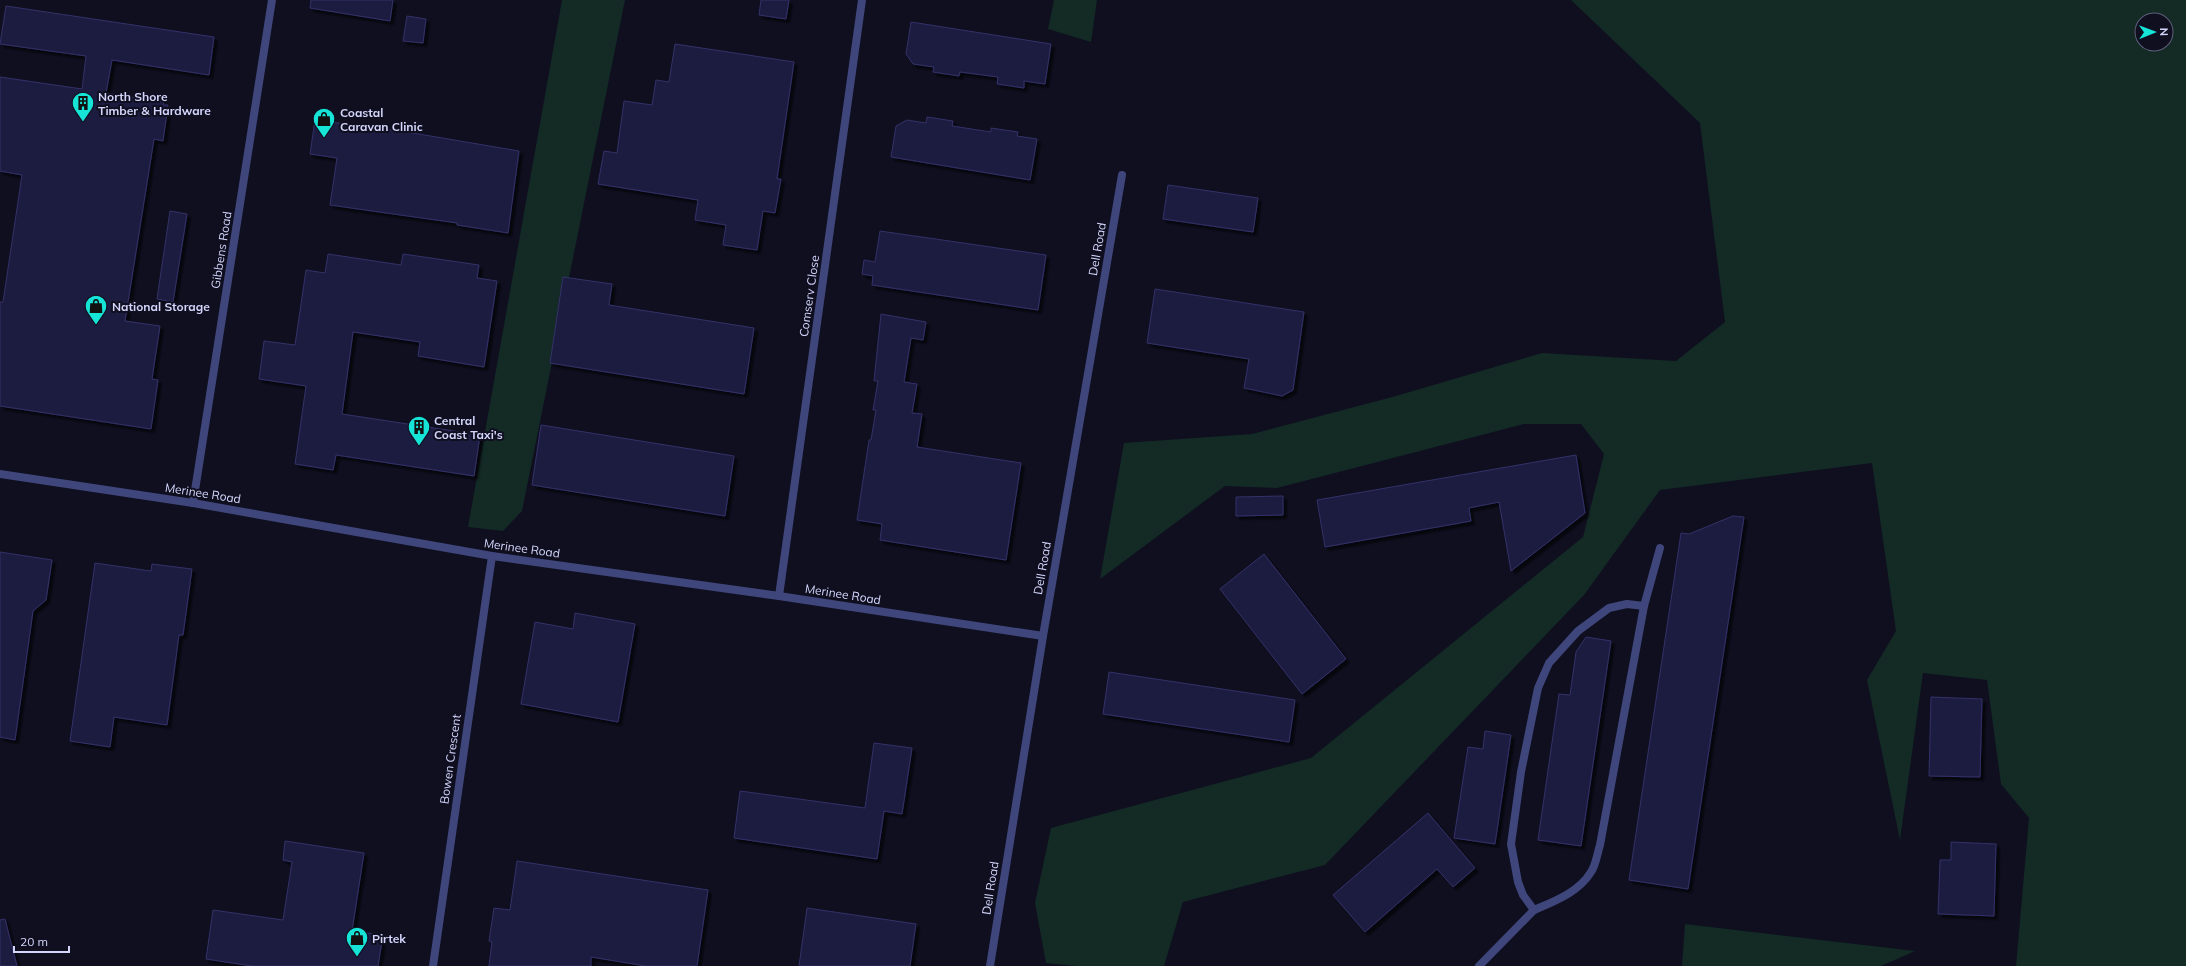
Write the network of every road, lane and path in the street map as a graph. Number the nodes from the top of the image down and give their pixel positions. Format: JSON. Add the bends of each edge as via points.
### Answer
{"nodes":[{"id":1,"x":272,"y":0,"type":"edge"},
{"id":2,"x":862,"y":0,"type":"edge"},
{"id":3,"x":1122,"y":175,"type":"dead end"},
{"id":4,"x":0,"y":474,"type":"edge"},
{"id":5,"x":193,"y":503,"type":"junction"},
{"id":6,"x":1660,"y":548,"type":"dead end"},
{"id":7,"x":492,"y":556,"type":"junction"},
{"id":8,"x":779,"y":596,"type":"junction"},
{"id":9,"x":1644,"y":606,"type":"junction"},
{"id":10,"x":1043,"y":636,"type":"junction"},
{"id":11,"x":1534,"y":910,"type":"junction"},
{"id":12,"x":433,"y":966,"type":"edge"},
{"id":13,"x":990,"y":966,"type":"edge"},
{"id":14,"x":1479,"y":966,"type":"edge"}],
"edges":[{"from":1,"to":5,"type":"street","name":"Gibbens Road"},
{"from":2,"to":8,"type":"street","name":"Comserv Close"},
{"from":3,"to":10,"type":"street","name":"Dell Road"},
{"from":4,"to":5,"type":"street","name":"Merinee Road"},
{"from":5,"to":7,"type":"street","name":"Merinee Road"},
{"from":6,"to":9,"type":"street"},
{"from":7,"to":8,"type":"street","name":"Merinee Road"},
{"from":7,"to":12,"type":"street","name":"Bowen Crescent"},
{"from":8,"to":10,"type":"street","name":"Merinee Road"},
{"from":9,"to":11,"type":"street","via":[[1600,845],[1592,871],[1582,884],[1569,893]]},
{"from":9,"to":11,"type":"street","via":[[1627,604],[1609,608],[1578,631],[1549,663],[1538,688],[1521,772],[1511,844],[1518,882],[1523,895]]},
{"from":10,"to":13,"type":"street","name":"Dell Road"},
{"from":11,"to":14,"type":"street"}]}
